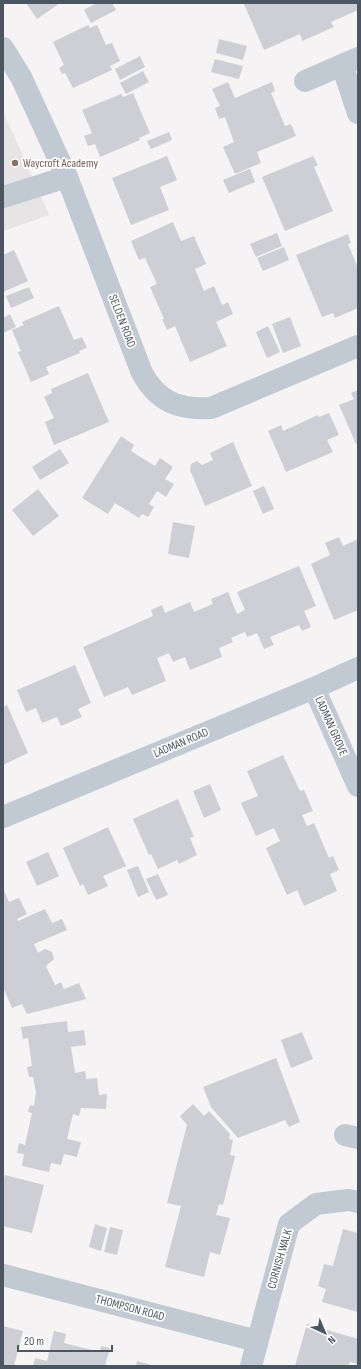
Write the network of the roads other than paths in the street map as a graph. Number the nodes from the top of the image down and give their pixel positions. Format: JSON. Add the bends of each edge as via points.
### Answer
{"nodes":[{"id":1,"x":3,"y":48,"type":"edge"},
{"id":2,"x":350,"y":62,"type":"edge"},
{"id":3,"x":305,"y":81,"type":"dead end"},
{"id":4,"x":358,"y":113,"type":"edge"},
{"id":5,"x":67,"y":177,"type":"junction"},
{"id":6,"x":3,"y":197,"type":"edge"},
{"id":7,"x":358,"y":346,"type":"edge"},
{"id":8,"x":358,"y":668,"type":"edge"},
{"id":9,"x":314,"y":688,"type":"junction"},
{"id":10,"x":358,"y":786,"type":"edge"},
{"id":11,"x":3,"y":817,"type":"edge"},
{"id":12,"x":358,"y":1202,"type":"edge"},
{"id":13,"x":3,"y":1275,"type":"edge"},
{"id":14,"x":258,"y":1341,"type":"junction"},
{"id":15,"x":251,"y":1366,"type":"edge"}],
"edges":[{"from":1,"to":5,"type":"street","name":"SELDEN ROAD","via":[[21,77]]},
{"from":2,"to":3,"type":"street"},
{"from":2,"to":4,"type":"street"},
{"from":5,"to":6,"type":"street"},
{"from":5,"to":7,"type":"street","name":"SELDEN ROAD","via":[[142,373],[149,386],[160,396],[188,408],[211,408]]},
{"from":8,"to":9,"type":"street","name":"LADMAN ROAD"},
{"from":9,"to":10,"type":"street","name":"LADMAN GROVE"},
{"from":9,"to":11,"type":"street","name":"LADMAN ROAD"},
{"from":12,"to":14,"type":"street","name":"CORNISH WALK","via":[[348,1200],[316,1204],[289,1224]]},
{"from":13,"to":14,"type":"street","name":"THOMPSON ROAD"},
{"from":14,"to":15,"type":"street","name":"CORNISH WALK"}]}
